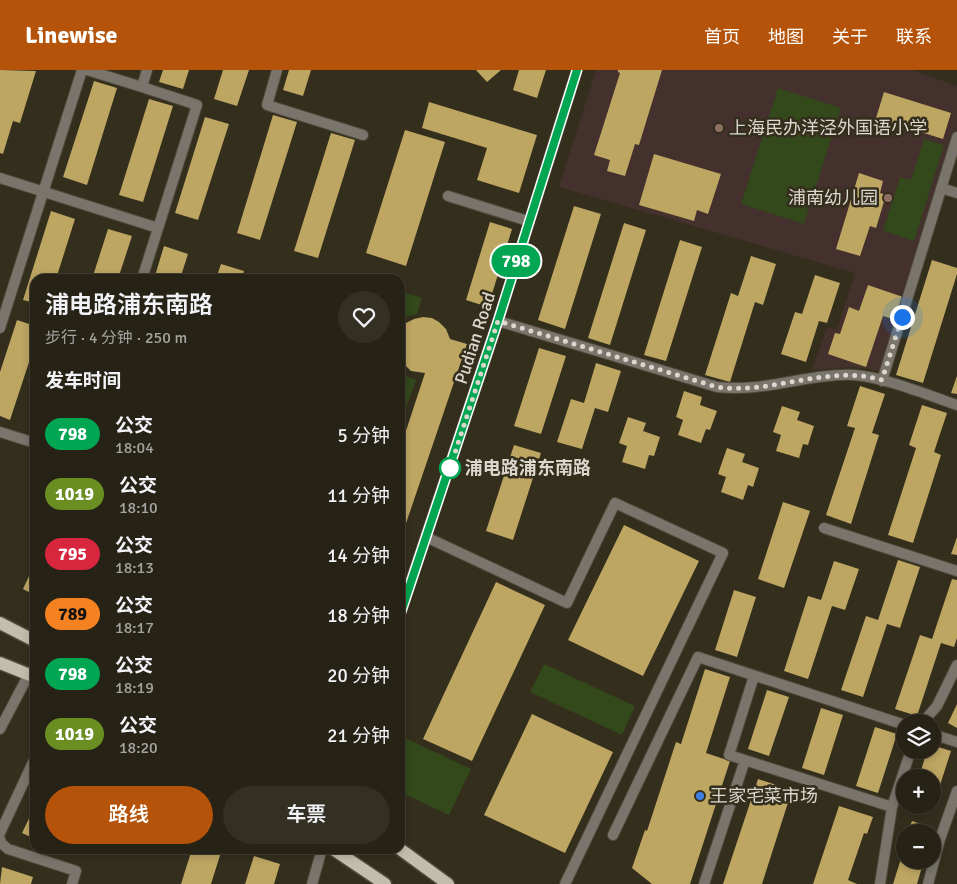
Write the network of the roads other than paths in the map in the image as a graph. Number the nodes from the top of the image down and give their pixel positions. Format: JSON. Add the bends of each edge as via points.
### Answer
{"nodes":[{"id":1,"x":82,"y":70,"type":"edge"},
{"id":2,"x":87,"y":70,"type":"edge"},
{"id":3,"x":148,"y":70,"type":"edge"},
{"id":4,"x":277,"y":70,"type":"edge"},
{"id":5,"x":577,"y":70,"type":"edge"},
{"id":6,"x":142,"y":87,"type":"junction"},
{"id":7,"x":363,"y":134,"type":"dead end"},
{"id":8,"x":957,"y":137,"type":"edge"},
{"id":9,"x":0,"y":178,"type":"edge"},
{"id":10,"x":941,"y":188,"type":"junction"},
{"id":11,"x":43,"y":192,"type":"junction"},
{"id":12,"x":957,"y":193,"type":"edge"},
{"id":13,"x":448,"y":196,"type":"dead end"},
{"id":14,"x":528,"y":221,"type":"junction"},
{"id":15,"x":158,"y":228,"type":"junction"},
{"id":16,"x":144,"y":274,"type":"edge"},
{"id":17,"x":498,"y":321,"type":"junction"},
{"id":18,"x":0,"y":328,"type":"edge"},
{"id":19,"x":882,"y":380,"type":"junction"},
{"id":20,"x":957,"y":405,"type":"edge"},
{"id":21,"x":0,"y":432,"type":"edge"},
{"id":22,"x":30,"y":441,"type":"edge"},
{"id":23,"x":824,"y":528,"type":"dead end"},
{"id":24,"x":426,"y":537,"type":"junction"},
{"id":25,"x":957,"y":571,"type":"edge"},
{"id":26,"x":405,"y":599,"type":"edge"},
{"id":27,"x":0,"y":623,"type":"edge"},
{"id":28,"x":30,"y":638,"type":"edge"},
{"id":29,"x":0,"y":663,"type":"edge"},
{"id":30,"x":957,"y":665,"type":"edge"},
{"id":31,"x":30,"y":675,"type":"edge"},
{"id":32,"x":754,"y":676,"type":"junction"},
{"id":33,"x":30,"y":679,"type":"edge"},
{"id":34,"x":930,"y":714,"type":"edge"},
{"id":35,"x":896,"y":722,"type":"edge"},
{"id":36,"x":0,"y":729,"type":"edge"},
{"id":37,"x":941,"y":737,"type":"edge"},
{"id":38,"x":957,"y":742,"type":"edge"},
{"id":39,"x":907,"y":759,"type":"edge"},
{"id":40,"x":745,"y":760,"type":"junction"},
{"id":41,"x":30,"y":769,"type":"edge"},
{"id":42,"x":957,"y":791,"type":"edge"},
{"id":43,"x":892,"y":806,"type":"junction"},
{"id":44,"x":0,"y":833,"type":"edge"},
{"id":45,"x":613,"y":834,"type":"dead end"},
{"id":46,"x":0,"y":839,"type":"edge"},
{"id":47,"x":405,"y":853,"type":"edge"},
{"id":48,"x":321,"y":854,"type":"edge"},
{"id":49,"x":340,"y":854,"type":"edge"},
{"id":50,"x":72,"y":884,"type":"edge"},
{"id":51,"x":312,"y":884,"type":"edge"},
{"id":52,"x":385,"y":884,"type":"edge"},
{"id":53,"x":448,"y":884,"type":"edge"},
{"id":54,"x":565,"y":884,"type":"edge"},
{"id":55,"x":704,"y":884,"type":"edge"},
{"id":56,"x":880,"y":884,"type":"edge"},
{"id":57,"x":928,"y":884,"type":"edge"}],
"edges":[{"from":1,"to":11,"type":"street"},
{"from":2,"to":6,"type":"street"},
{"from":3,"to":6,"type":"street"},
{"from":4,"to":7,"type":"street","via":[[267,105]]},
{"from":5,"to":14,"type":"street","name":"Pudian Road"},
{"from":6,"to":15,"type":"street","via":[[196,105]]},
{"from":8,"to":10,"type":"street"},
{"from":9,"to":11,"type":"street"},
{"from":10,"to":12,"type":"street"},
{"from":10,"to":19,"type":"street"},
{"from":11,"to":15,"type":"street"},
{"from":11,"to":18,"type":"street"},
{"from":13,"to":14,"type":"street"},
{"from":14,"to":17,"type":"street","name":"Pudian Road"},
{"from":15,"to":16,"type":"street"},
{"from":17,"to":19,"type":"street","via":[[734,390],[830,376],[855,375]]},
{"from":17,"to":24,"type":"street","name":"Pudian Road"},
{"from":19,"to":20,"type":"street"},
{"from":21,"to":22,"type":"street"},
{"from":23,"to":25,"type":"street"},
{"from":24,"to":26,"type":"street","name":"Pudian Road"},
{"from":24,"to":54,"type":"street","via":[[568,603],[615,503],[723,553]]},
{"from":27,"to":28,"type":"main road"},
{"from":29,"to":31,"type":"main road"},
{"from":30,"to":34,"type":"street"},
{"from":32,"to":35,"type":"street"},
{"from":32,"to":40,"type":"street","via":[[729,755]]},
{"from":32,"to":45,"type":"street","via":[[698,657]]},
{"from":33,"to":36,"type":"street"},
{"from":37,"to":38,"type":"street"},
{"from":39,"to":43,"type":"street"},
{"from":40,"to":43,"type":"street"},
{"from":40,"to":55,"type":"street"},
{"from":41,"to":44,"type":"street"},
{"from":42,"to":57,"type":"street"},
{"from":43,"to":56,"type":"street"},
{"from":46,"to":50,"type":"street","via":[[8,849],[76,871]]},
{"from":47,"to":53,"type":"main road"},
{"from":48,"to":51,"type":"street"},
{"from":49,"to":52,"type":"main road"}]}
